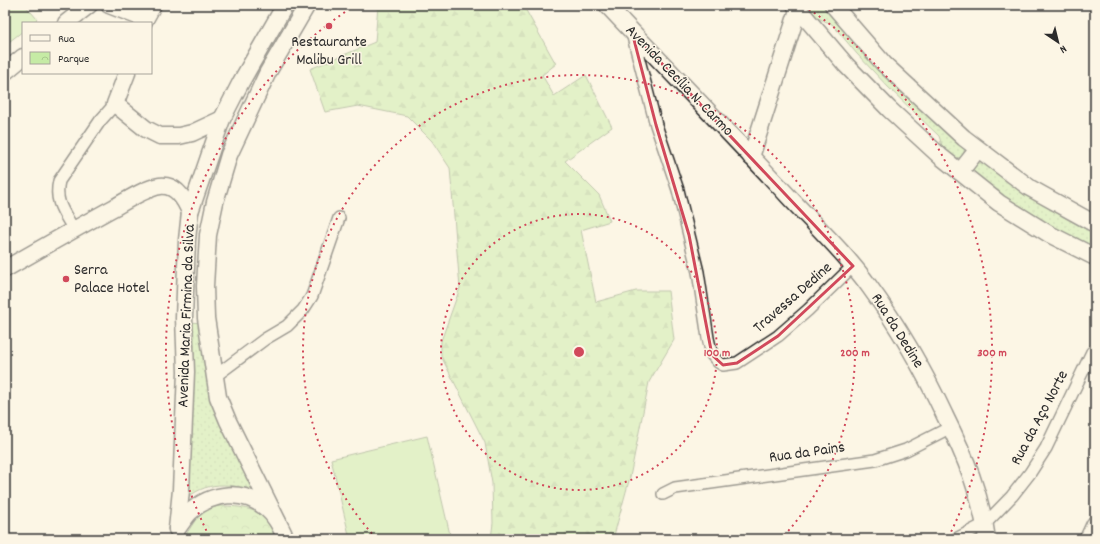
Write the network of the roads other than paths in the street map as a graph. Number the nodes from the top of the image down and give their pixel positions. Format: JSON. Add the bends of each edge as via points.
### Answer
{"nodes":[{"id":1,"x":89,"y":5,"type":"edge"},
{"id":2,"x":109,"y":5,"type":"edge"},
{"id":3,"x":153,"y":5,"type":"edge"},
{"id":4,"x":285,"y":5,"type":"edge"},
{"id":5,"x":307,"y":5,"type":"edge"},
{"id":6,"x":607,"y":5,"type":"edge"},
{"id":7,"x":833,"y":5,"type":"edge"},
{"id":8,"x":797,"y":7,"type":"edge"},
{"id":9,"x":144,"y":21,"type":"edge"},
{"id":10,"x":67,"y":22,"type":"edge"},
{"id":11,"x":632,"y":32,"type":"junction"},
{"id":12,"x":22,"y":58,"type":"edge"},
{"id":13,"x":5,"y":72,"type":"edge"},
{"id":14,"x":126,"y":74,"type":"edge"},
{"id":15,"x":115,"y":104,"type":"junction"},
{"id":16,"x":222,"y":120,"type":"junction"},
{"id":17,"x":978,"y":149,"type":"junction"},
{"id":18,"x":211,"y":150,"type":"junction"},
{"id":19,"x":228,"y":155,"type":"junction"},
{"id":20,"x":751,"y":157,"type":"junction"},
{"id":21,"x":960,"y":172,"type":"junction"},
{"id":22,"x":190,"y":212,"type":"junction"},
{"id":23,"x":339,"y":218,"type":"dead end"},
{"id":24,"x":1095,"y":224,"type":"edge"},
{"id":25,"x":74,"y":230,"type":"junction"},
{"id":26,"x":1095,"y":257,"type":"edge"},
{"id":27,"x":853,"y":266,"type":"junction"},
{"id":28,"x":5,"y":269,"type":"edge"},
{"id":29,"x":184,"y":318,"type":"junction"},
{"id":30,"x":206,"y":318,"type":"junction"},
{"id":31,"x":1092,"y":352,"type":"dead end"},
{"id":32,"x":214,"y":377,"type":"junction"},
{"id":33,"x":951,"y":427,"type":"junction"},
{"id":34,"x":663,"y":494,"type":"dead end"},
{"id":35,"x":278,"y":522,"type":"junction"},
{"id":36,"x":1095,"y":524,"type":"edge"},
{"id":37,"x":986,"y":532,"type":"edge"},
{"id":38,"x":175,"y":534,"type":"edge"},
{"id":39,"x":286,"y":539,"type":"edge"},
{"id":40,"x":956,"y":539,"type":"edge"},
{"id":41,"x":1088,"y":539,"type":"edge"}],
"edges":[{"from":1,"to":10,"type":"main road"},
{"from":2,"to":9,"type":"main road"},
{"from":3,"to":9,"type":"main road"},
{"from":4,"to":16,"type":"main road","name":"Avenida Maria Firmina da Silva"},
{"from":5,"to":19,"type":"main road","name":"Avenida Maria Firmina da Silva","via":[[268,72]]},
{"from":6,"to":11,"type":"main road","name":"Avenida Cecília N. Carmo"},
{"from":7,"to":17,"type":"main road","via":[[884,64]]},
{"from":8,"to":20,"type":"main road"},
{"from":8,"to":21,"type":"main road","via":[[846,65],[940,156]]},
{"from":11,"to":20,"type":"main road","name":"Avenida Cecília N. Carmo"},
{"from":11,"to":27,"type":"street","name":"Travessa Dedine","via":[[656,125],[678,190],[698,272],[708,338],[712,355],[718,362],[729,366],[737,363],[778,336]]},
{"from":12,"to":13,"type":"main road"},
{"from":14,"to":15,"type":"main road"},
{"from":15,"to":16,"type":"main road","via":[[146,130],[160,136],[192,133]]},
{"from":15,"to":25,"type":"street","via":[[100,120],[59,181],[58,200]]},
{"from":16,"to":18,"type":"main road","name":"Avenida Maria Firmina da Silva"},
{"from":17,"to":21,"type":"main road"},
{"from":17,"to":24,"type":"main road","via":[[1030,188]]},
{"from":18,"to":19,"type":"main road"},
{"from":18,"to":22,"type":"main road","name":"Avenida Maria Firmina da Silva"},
{"from":19,"to":30,"type":"main road","name":"Avenida Maria Firmina da Silva","via":[[208,235]]},
{"from":20,"to":27,"type":"main road","name":"Rua da Dedine"},
{"from":21,"to":26,"type":"main road","via":[[999,203],[1049,234]]},
{"from":22,"to":25,"type":"main road","via":[[176,191],[160,186],[133,197]]},
{"from":22,"to":29,"type":"main road","name":"Avenida Maria Firmina da Silva","via":[[186,240]]},
{"from":23,"to":32,"type":"street","via":[[312,296],[302,310],[288,326],[265,339]]},
{"from":25,"to":28,"type":"main road"},
{"from":27,"to":33,"type":"main road","name":"Rua da Dedine","via":[[894,322],[929,382]]},
{"from":29,"to":30,"type":"main road"},
{"from":29,"to":38,"type":"main road","name":"Avenida Maria Firmina da Silva","via":[[186,372],[181,490]]},
{"from":30,"to":32,"type":"main road","name":"Avenida Maria Firmina da Silva"},
{"from":31,"to":37,"type":"street","name":"Rua da Aço Norte","via":[[1046,448]]},
{"from":32,"to":35,"type":"main road","name":"Avenida Maria Firmina da Silva","via":[[218,397],[228,421]]},
{"from":33,"to":34,"type":"street","name":"Rua da Pains","via":[[906,450],[875,460],[675,488]]},
{"from":33,"to":37,"type":"main road","name":"Rua da Dedine","via":[[971,474]]},
{"from":35,"to":38,"type":"main road","via":[[256,501],[240,495],[221,496],[205,501],[189,513]]},
{"from":35,"to":39,"type":"main road","name":"Avenida Maria Firmina da Silva"},
{"from":36,"to":41,"type":"main road"},
{"from":37,"to":40,"type":"street","name":"Rua da Aço Norte"}]}
